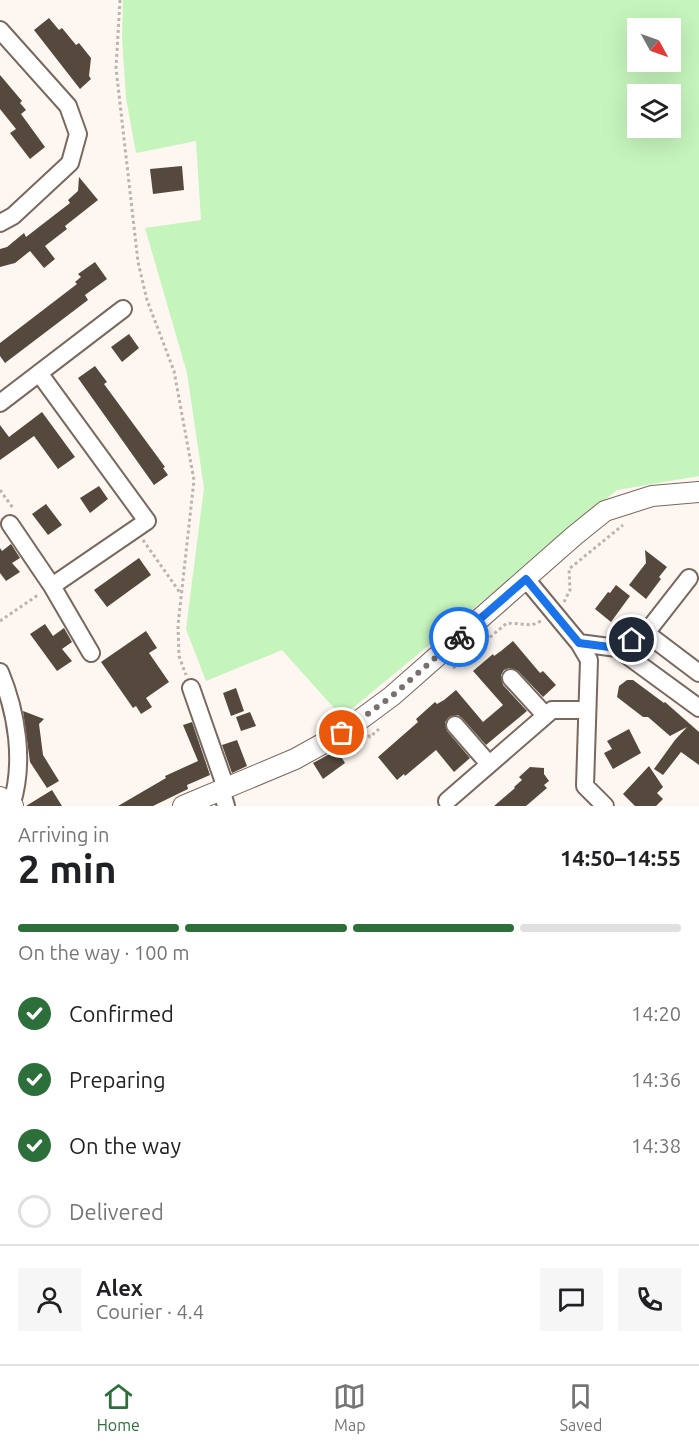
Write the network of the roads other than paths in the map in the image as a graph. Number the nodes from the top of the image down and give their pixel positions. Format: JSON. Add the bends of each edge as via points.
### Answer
{"nodes":[{"id":1,"x":0,"y":30,"type":"edge"},
{"id":2,"x":0,"y":223,"type":"edge"},
{"id":3,"x":123,"y":309,"type":"dead end"},
{"id":4,"x":39,"y":373,"type":"junction"},
{"id":5,"x":0,"y":403,"type":"edge"},
{"id":6,"x":699,"y":492,"type":"edge"},
{"id":7,"x":10,"y":524,"type":"dead end"},
{"id":8,"x":532,"y":574,"type":"junction"},
{"id":9,"x":689,"y":578,"type":"dead end"},
{"id":10,"x":52,"y":586,"type":"junction"},
{"id":11,"x":646,"y":633,"type":"junction"},
{"id":12,"x":579,"y":643,"type":"junction"},
{"id":13,"x":617,"y":648,"type":"junction"},
{"id":14,"x":91,"y":653,"type":"dead end"},
{"id":15,"x":0,"y":672,"type":"edge"},
{"id":16,"x":699,"y":673,"type":"edge"},
{"id":17,"x":512,"y":678,"type":"dead end"},
{"id":18,"x":191,"y":687,"type":"road end"},
{"id":19,"x":699,"y":708,"type":"edge"},
{"id":20,"x":586,"y":710,"type":"junction"},
{"id":21,"x":545,"y":715,"type":"junction"},
{"id":22,"x":454,"y":725,"type":"dead end"},
{"id":23,"x":489,"y":764,"type":"junction"},
{"id":24,"x":224,"y":794,"type":"edge"},
{"id":25,"x":447,"y":801,"type":"dead end"},
{"id":26,"x":9,"y":803,"type":"edge"},
{"id":27,"x":183,"y":806,"type":"edge"},
{"id":28,"x":604,"y":806,"type":"edge"}],
"edges":[{"from":1,"to":2,"type":"street","via":[[68,106],[78,134],[70,163],[14,216]]},
{"from":3,"to":4,"type":"street"},
{"from":4,"to":5,"type":"street"},
{"from":4,"to":10,"type":"street","via":[[147,521]]},
{"from":6,"to":8,"type":"street","via":[[652,496],[605,511]]},
{"from":7,"to":10,"type":"street"},
{"from":8,"to":12,"type":"street","via":[[553,612]]},
{"from":8,"to":24,"type":"street","via":[[392,696],[342,733]]},
{"from":9,"to":11,"type":"street"},
{"from":10,"to":14,"type":"street"},
{"from":11,"to":13,"type":"street"},
{"from":11,"to":16,"type":"street"},
{"from":12,"to":13,"type":"street"},
{"from":12,"to":20,"type":"street","via":[[588,660]]},
{"from":13,"to":19,"type":"street"},
{"from":15,"to":26,"type":"street","via":[[9,695],[19,752],[17,780]]},
{"from":17,"to":21,"type":"street"},
{"from":18,"to":24,"type":"street"},
{"from":20,"to":21,"type":"street","via":[[552,710]]},
{"from":20,"to":28,"type":"street","via":[[585,786]]},
{"from":21,"to":23,"type":"street"},
{"from":22,"to":23,"type":"street"},
{"from":23,"to":25,"type":"street"},
{"from":24,"to":27,"type":"street"}]}
